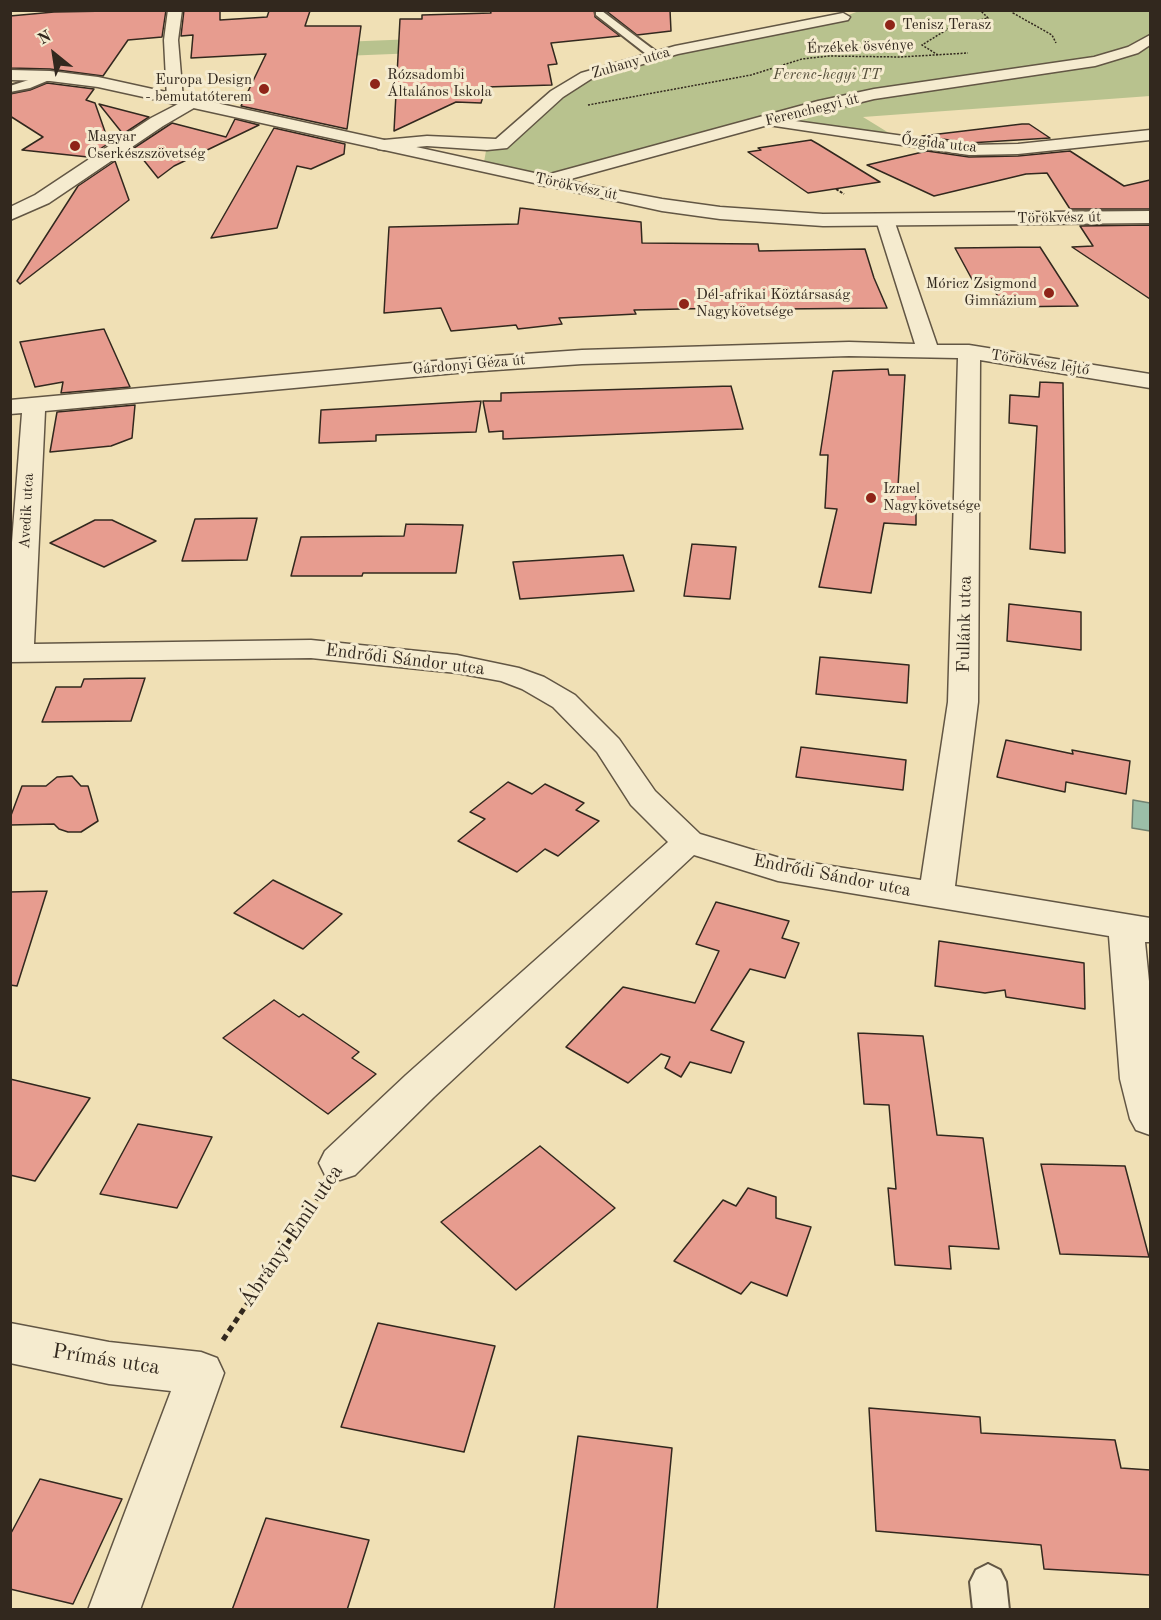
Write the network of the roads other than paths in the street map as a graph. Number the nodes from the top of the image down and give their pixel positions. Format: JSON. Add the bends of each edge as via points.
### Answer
{"nodes":[{"id":1,"x":175,"y":10,"type":"edge"},
{"id":2,"x":599,"y":13,"type":"dead end"},
{"id":3,"x":841,"y":16,"type":"edge"},
{"id":4,"x":1150,"y":39,"type":"edge"},
{"id":5,"x":654,"y":55,"type":"junction"},
{"id":6,"x":10,"y":75,"type":"edge"},
{"id":7,"x":50,"y":76,"type":"junction"},
{"id":8,"x":10,"y":89,"type":"edge"},
{"id":9,"x":175,"y":99,"type":"junction"},
{"id":10,"x":193,"y":102,"type":"junction"},
{"id":11,"x":765,"y":122,"type":"junction"},
{"id":12,"x":1150,"y":135,"type":"edge"},
{"id":13,"x":384,"y":145,"type":"junction"},
{"id":14,"x":545,"y":181,"type":"junction"},
{"id":15,"x":10,"y":214,"type":"edge"},
{"id":16,"x":1150,"y":217,"type":"edge"},
{"id":17,"x":885,"y":220,"type":"junction"},
{"id":18,"x":928,"y":350,"type":"junction"},
{"id":19,"x":969,"y":352,"type":"junction"},
{"id":20,"x":1150,"y":381,"type":"edge"},
{"id":21,"x":22,"y":405,"type":"edge"},
{"id":22,"x":15,"y":653,"type":"edge"},
{"id":23,"x":687,"y":842,"type":"junction"},
{"id":24,"x":936,"y":895,"type":"junction"},
{"id":25,"x":1138,"y":929,"type":"edge"},
{"id":26,"x":1150,"y":1119,"type":"edge"},
{"id":27,"x":340,"y":1163,"type":"road end"},
{"id":28,"x":10,"y":1343,"type":"edge"},
{"id":29,"x":114,"y":1610,"type":"edge"}],
"edges":[{"from":1,"to":9,"type":"street","via":[[171,40]]},
{"from":2,"to":5,"type":"lane"},
{"from":3,"to":5,"type":"street","name":"Zuhany utca"},
{"from":4,"to":11,"type":"street","name":"Ferenchegyi út","via":[[1133,50],[1095,61],[874,94]]},
{"from":5,"to":13,"type":"street","name":"Zuhany utca","via":[[586,76],[557,94],[501,144],[427,141]]},
{"from":6,"to":7,"type":"street","name":"Törökvész út"},
{"from":7,"to":8,"type":"lane"},
{"from":7,"to":9,"type":"street","name":"Törökvész út"},
{"from":9,"to":10,"type":"street","name":"Törökvész út"},
{"from":10,"to":13,"type":"street","name":"Törökvész út"},
{"from":10,"to":15,"type":"street","via":[[42,199]]},
{"from":11,"to":12,"type":"street","name":"Őzgida utca","via":[[969,150],[1018,149]]},
{"from":11,"to":14,"type":"street","name":"Ferenchegyi út"},
{"from":13,"to":14,"type":"street","name":"Törökvész út"},
{"from":14,"to":17,"type":"street","name":"Törökvész út","via":[[662,206],[720,213]]},
{"from":16,"to":17,"type":"street","name":"Törökvész út"},
{"from":17,"to":18,"type":"street"},
{"from":18,"to":19,"type":"street","name":"Törökvész lejtő"},
{"from":18,"to":21,"type":"street","name":"Gárdonyi Géza út","via":[[582,357]]},
{"from":19,"to":20,"type":"street","name":"Törökvész lejtő"},
{"from":19,"to":24,"type":"street","name":"Fullánk utca","via":[[963,702]]},
{"from":21,"to":22,"type":"street","name":"Avedik utca"},
{"from":22,"to":23,"type":"street","name":"Endrődi Sándor utca","via":[[311,649],[457,664],[508,674],[564,701],[608,746],[643,798]]},
{"from":23,"to":24,"type":"street","name":"Endrődi Sándor utca","via":[[778,869]]},
{"from":23,"to":27,"type":"street","name":"Ábrányi Emil utca"},
{"from":24,"to":25,"type":"street","name":"Endrődi Sándor utca"},
{"from":25,"to":26,"type":"street","via":[[1140,1079]]},
{"from":28,"to":29,"type":"street","name":"Prímás utca","via":[[109,1363],[201,1373]]}]}
